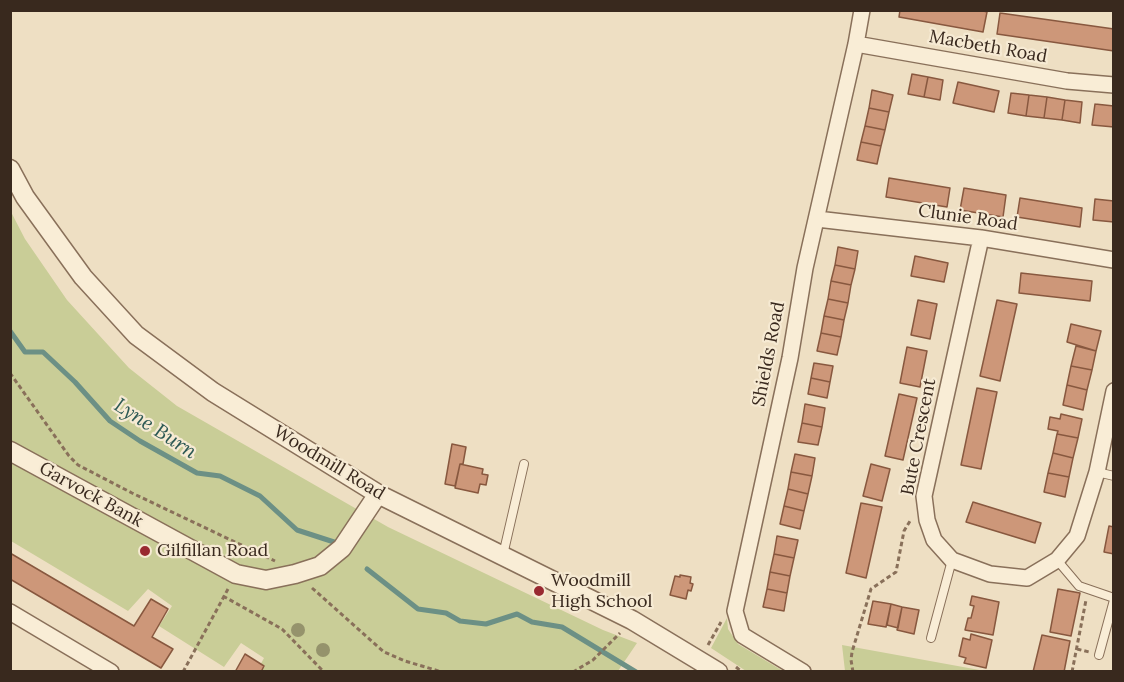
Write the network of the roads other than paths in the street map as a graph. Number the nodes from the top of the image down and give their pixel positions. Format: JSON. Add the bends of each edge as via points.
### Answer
{"nodes":[{"id":1,"x":862,"y":10,"type":"edge"},
{"id":2,"x":856,"y":44,"type":"junction"},
{"id":3,"x":1113,"y":85,"type":"edge"},
{"id":4,"x":10,"y":169,"type":"edge"},
{"id":5,"x":817,"y":219,"type":"junction"},
{"id":6,"x":981,"y":238,"type":"junction"},
{"id":7,"x":1113,"y":260,"type":"edge"},
{"id":8,"x":1113,"y":391,"type":"edge"},
{"id":9,"x":10,"y":451,"type":"edge"},
{"id":10,"x":524,"y":464,"type":"dead end"},
{"id":11,"x":1097,"y":472,"type":"junction"},
{"id":12,"x":1113,"y":476,"type":"edge"},
{"id":13,"x":378,"y":494,"type":"junction"},
{"id":14,"x":503,"y":557,"type":"junction"},
{"id":15,"x":952,"y":560,"type":"junction"},
{"id":16,"x":1057,"y":560,"type":"junction"},
{"id":17,"x":1113,"y":599,"type":"edge"},
{"id":18,"x":10,"y":612,"type":"edge"},
{"id":19,"x":931,"y":638,"type":"dead end"},
{"id":20,"x":1099,"y":655,"type":"dead end"},
{"id":21,"x":111,"y":672,"type":"edge"},
{"id":22,"x":718,"y":672,"type":"edge"},
{"id":23,"x":803,"y":672,"type":"edge"}],
"edges":[{"from":1,"to":2,"type":"street","name":"Shields Road"},
{"from":2,"to":3,"type":"street","name":"Macbeth Road","via":[[1067,81]]},
{"from":2,"to":5,"type":"street","name":"Shields Road"},
{"from":4,"to":13,"type":"street","name":"Woodmill Road","via":[[25,197],[82,277],[136,335],[213,392]]},
{"from":5,"to":6,"type":"street","name":"Clunie Road"},
{"from":5,"to":23,"type":"street","name":"Shields Road","via":[[735,611],[742,635]]},
{"from":6,"to":7,"type":"street","name":"Clunie Road"},
{"from":6,"to":15,"type":"street","name":"Bute Crescent","via":[[924,496],[934,540]]},
{"from":8,"to":11,"type":"street"},
{"from":9,"to":13,"type":"street","name":"Garvock Bank","via":[[236,574],[266,580],[321,566],[342,548]]},
{"from":10,"to":14,"type":"lane"},
{"from":11,"to":12,"type":"lane"},
{"from":11,"to":16,"type":"street","via":[[1077,536]]},
{"from":13,"to":14,"type":"street","name":"Woodmill Road"},
{"from":14,"to":22,"type":"street","name":"Woodmill Road","via":[[632,620]]},
{"from":15,"to":16,"type":"street","via":[[990,574],[1027,578]]},
{"from":15,"to":19,"type":"lane"},
{"from":16,"to":17,"type":"lane","via":[[1079,586]]},
{"from":17,"to":20,"type":"lane"},
{"from":18,"to":21,"type":"street"}]}
